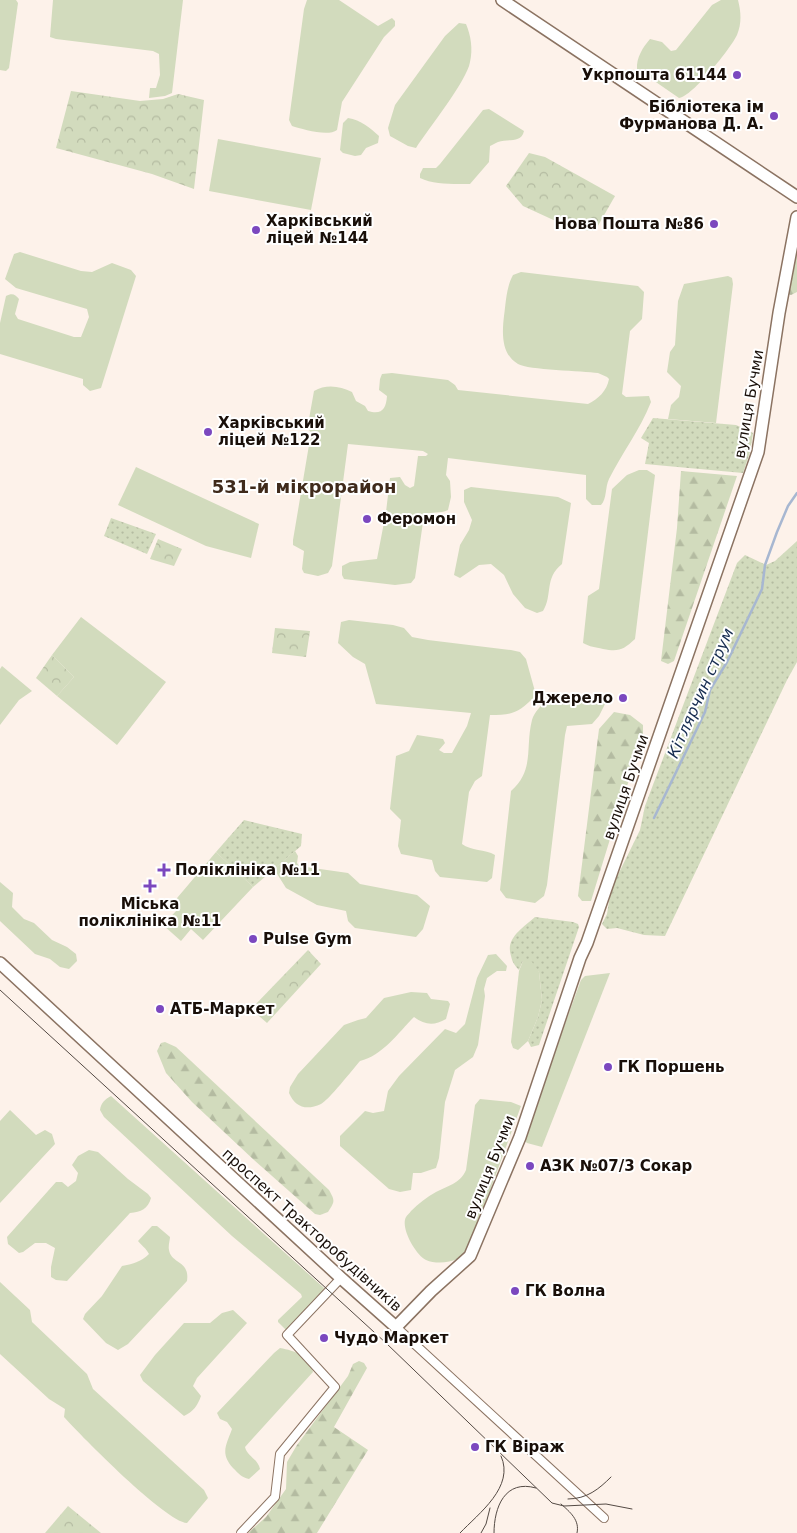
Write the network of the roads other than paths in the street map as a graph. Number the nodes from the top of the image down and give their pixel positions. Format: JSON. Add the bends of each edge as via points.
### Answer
{"nodes":[{"id":1,"x":502,"y":0,"type":"edge"},
{"id":2,"x":797,"y":197,"type":"edge"},
{"id":3,"x":797,"y":217,"type":"edge"},
{"id":4,"x":0,"y":963,"type":"edge"},
{"id":5,"x":341,"y":1278,"type":"junction"},
{"id":6,"x":396,"y":1327,"type":"junction"},
{"id":7,"x":604,"y":1518,"type":"dead end"},
{"id":8,"x":241,"y":1533,"type":"edge"}],
"edges":[{"from":1,"to":2,"type":"street"},
{"from":3,"to":6,"type":"street","name":"вулиця Бучми","via":[[758,452],[520,1137],[470,1256]]},
{"from":4,"to":5,"type":"street","name":"проспект Тракторобудівників"},
{"from":5,"to":6,"type":"street","name":"проспект Тракторобудівників"},
{"from":5,"to":8,"type":"street","via":[[287,1335],[335,1387],[280,1454],[275,1497]]},
{"from":6,"to":7,"type":"street","name":"проспект Тракторобудівників"}]}
